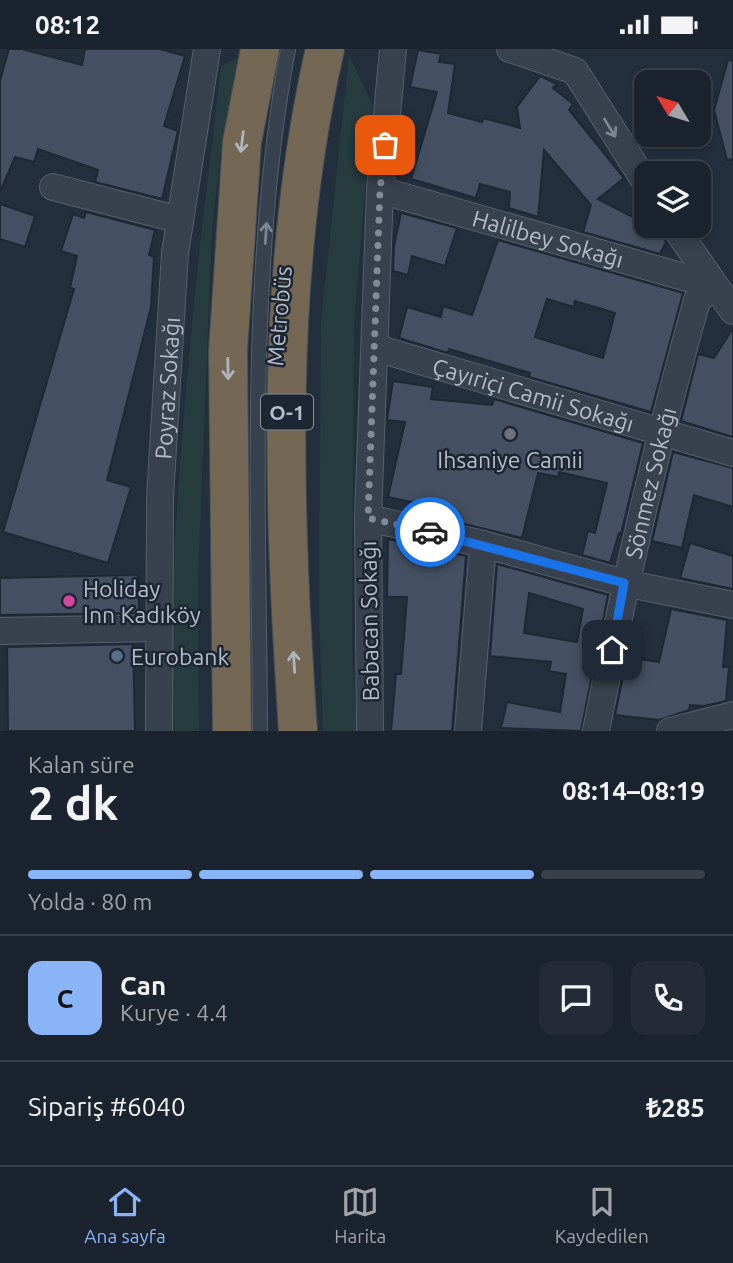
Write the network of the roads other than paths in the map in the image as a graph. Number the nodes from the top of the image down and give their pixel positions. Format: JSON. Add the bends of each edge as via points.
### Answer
{"nodes":[{"id":1,"x":207,"y":49,"type":"edge"},
{"id":2,"x":288,"y":49,"type":"edge"},
{"id":3,"x":311,"y":49,"type":"edge"},
{"id":4,"x":393,"y":49,"type":"edge"},
{"id":5,"x":510,"y":49,"type":"edge"},
{"id":6,"x":290,"y":70,"type":"edge"},
{"id":7,"x":634,"y":164,"type":"edge"},
{"id":8,"x":53,"y":187,"type":"dead end"},
{"id":9,"x":380,"y":190,"type":"junction"},
{"id":10,"x":180,"y":220,"type":"junction"},
{"id":11,"x":682,"y":238,"type":"edge"},
{"id":12,"x":715,"y":286,"type":"junction"},
{"id":13,"x":733,"y":311,"type":"edge"},
{"id":14,"x":376,"y":348,"type":"junction"},
{"id":15,"x":661,"y":430,"type":"junction"},
{"id":16,"x":733,"y":453,"type":"edge"},
{"id":17,"x":368,"y":518,"type":"junction"},
{"id":18,"x":229,"y":522,"type":"junction"},
{"id":19,"x":484,"y":544,"type":"junction"},
{"id":20,"x":624,"y":583,"type":"junction"},
{"id":21,"x":733,"y":605,"type":"edge"},
{"id":22,"x":158,"y":628,"type":"junction"},
{"id":23,"x":0,"y":631,"type":"edge"},
{"id":24,"x":260,"y":669,"type":"junction"},
{"id":25,"x":733,"y":715,"type":"edge"},
{"id":26,"x":159,"y":731,"type":"edge"},
{"id":27,"x":211,"y":731,"type":"edge"},
{"id":28,"x":232,"y":731,"type":"edge"},
{"id":29,"x":260,"y":731,"type":"edge"},
{"id":30,"x":298,"y":731,"type":"edge"},
{"id":31,"x":370,"y":731,"type":"edge"},
{"id":32,"x":468,"y":731,"type":"edge"},
{"id":33,"x":596,"y":731,"type":"edge"},
{"id":34,"x":670,"y":731,"type":"edge"}],
"edges":[{"from":1,"to":10,"type":"street","name":"Poyraz Sokağı"},
{"from":2,"to":6,"type":"lane","name":"Metrobüs"},
{"from":3,"to":6,"type":"lane","name":"Metrobüs"},
{"from":4,"to":9,"type":"street","name":"Babacan Sokağı"},
{"from":5,"to":7,"type":"street","one_way":true,"via":[[575,71]]},
{"from":6,"to":18,"type":"highway","number":"O-1","one_way":true,"via":[[242,142],[228,351]]},
{"from":6,"to":24,"type":"lane","name":"Metrobüs"},
{"from":24,"to":6,"type":"lane","name":"Metrobüs","one_way":true,"via":[[257,376],[271,165]]},
{"from":30,"to":6,"type":"highway","number":"O-1","one_way":true,"via":[[287,553],[287,379],[298,215]]},
{"from":8,"to":10,"type":"street"},
{"from":9,"to":12,"type":"street","name":"Halilbey Sokağı"},
{"from":9,"to":14,"type":"street","name":"Babacan Sokağı"},
{"from":10,"to":22,"type":"street","name":"Poyraz Sokağı","via":[[160,496]]},
{"from":11,"to":12,"type":"street"},
{"from":12,"to":13,"type":"street"},
{"from":12,"to":15,"type":"street","name":"Sönmez Sokağı","via":[[697,300]]},
{"from":14,"to":15,"type":"street","name":"Çayıriçi Camii Sokağı"},
{"from":14,"to":17,"type":"street","name":"Babacan Sokağı"},
{"from":15,"to":16,"type":"street","name":"Çayıriçi Camii Sokağı"},
{"from":15,"to":20,"type":"street","name":"Sönmez Sokağı"},
{"from":17,"to":19,"type":"street"},
{"from":17,"to":31,"type":"street","name":"Babacan Sokağı"},
{"from":18,"to":27,"type":"highway","via":[[213,634]]},
{"from":18,"to":28,"type":"highway","number":"O-1"},
{"from":19,"to":20,"type":"street"},
{"from":19,"to":32,"type":"street"},
{"from":20,"to":21,"type":"street"},
{"from":20,"to":33,"type":"street","name":"Sönmez Sokağı"},
{"from":22,"to":23,"type":"street"},
{"from":22,"to":26,"type":"street","name":"Poyraz Sokağı"},
{"from":24,"to":29,"type":"lane","name":"Metrobüs"},
{"from":25,"to":34,"type":"street"}]}
